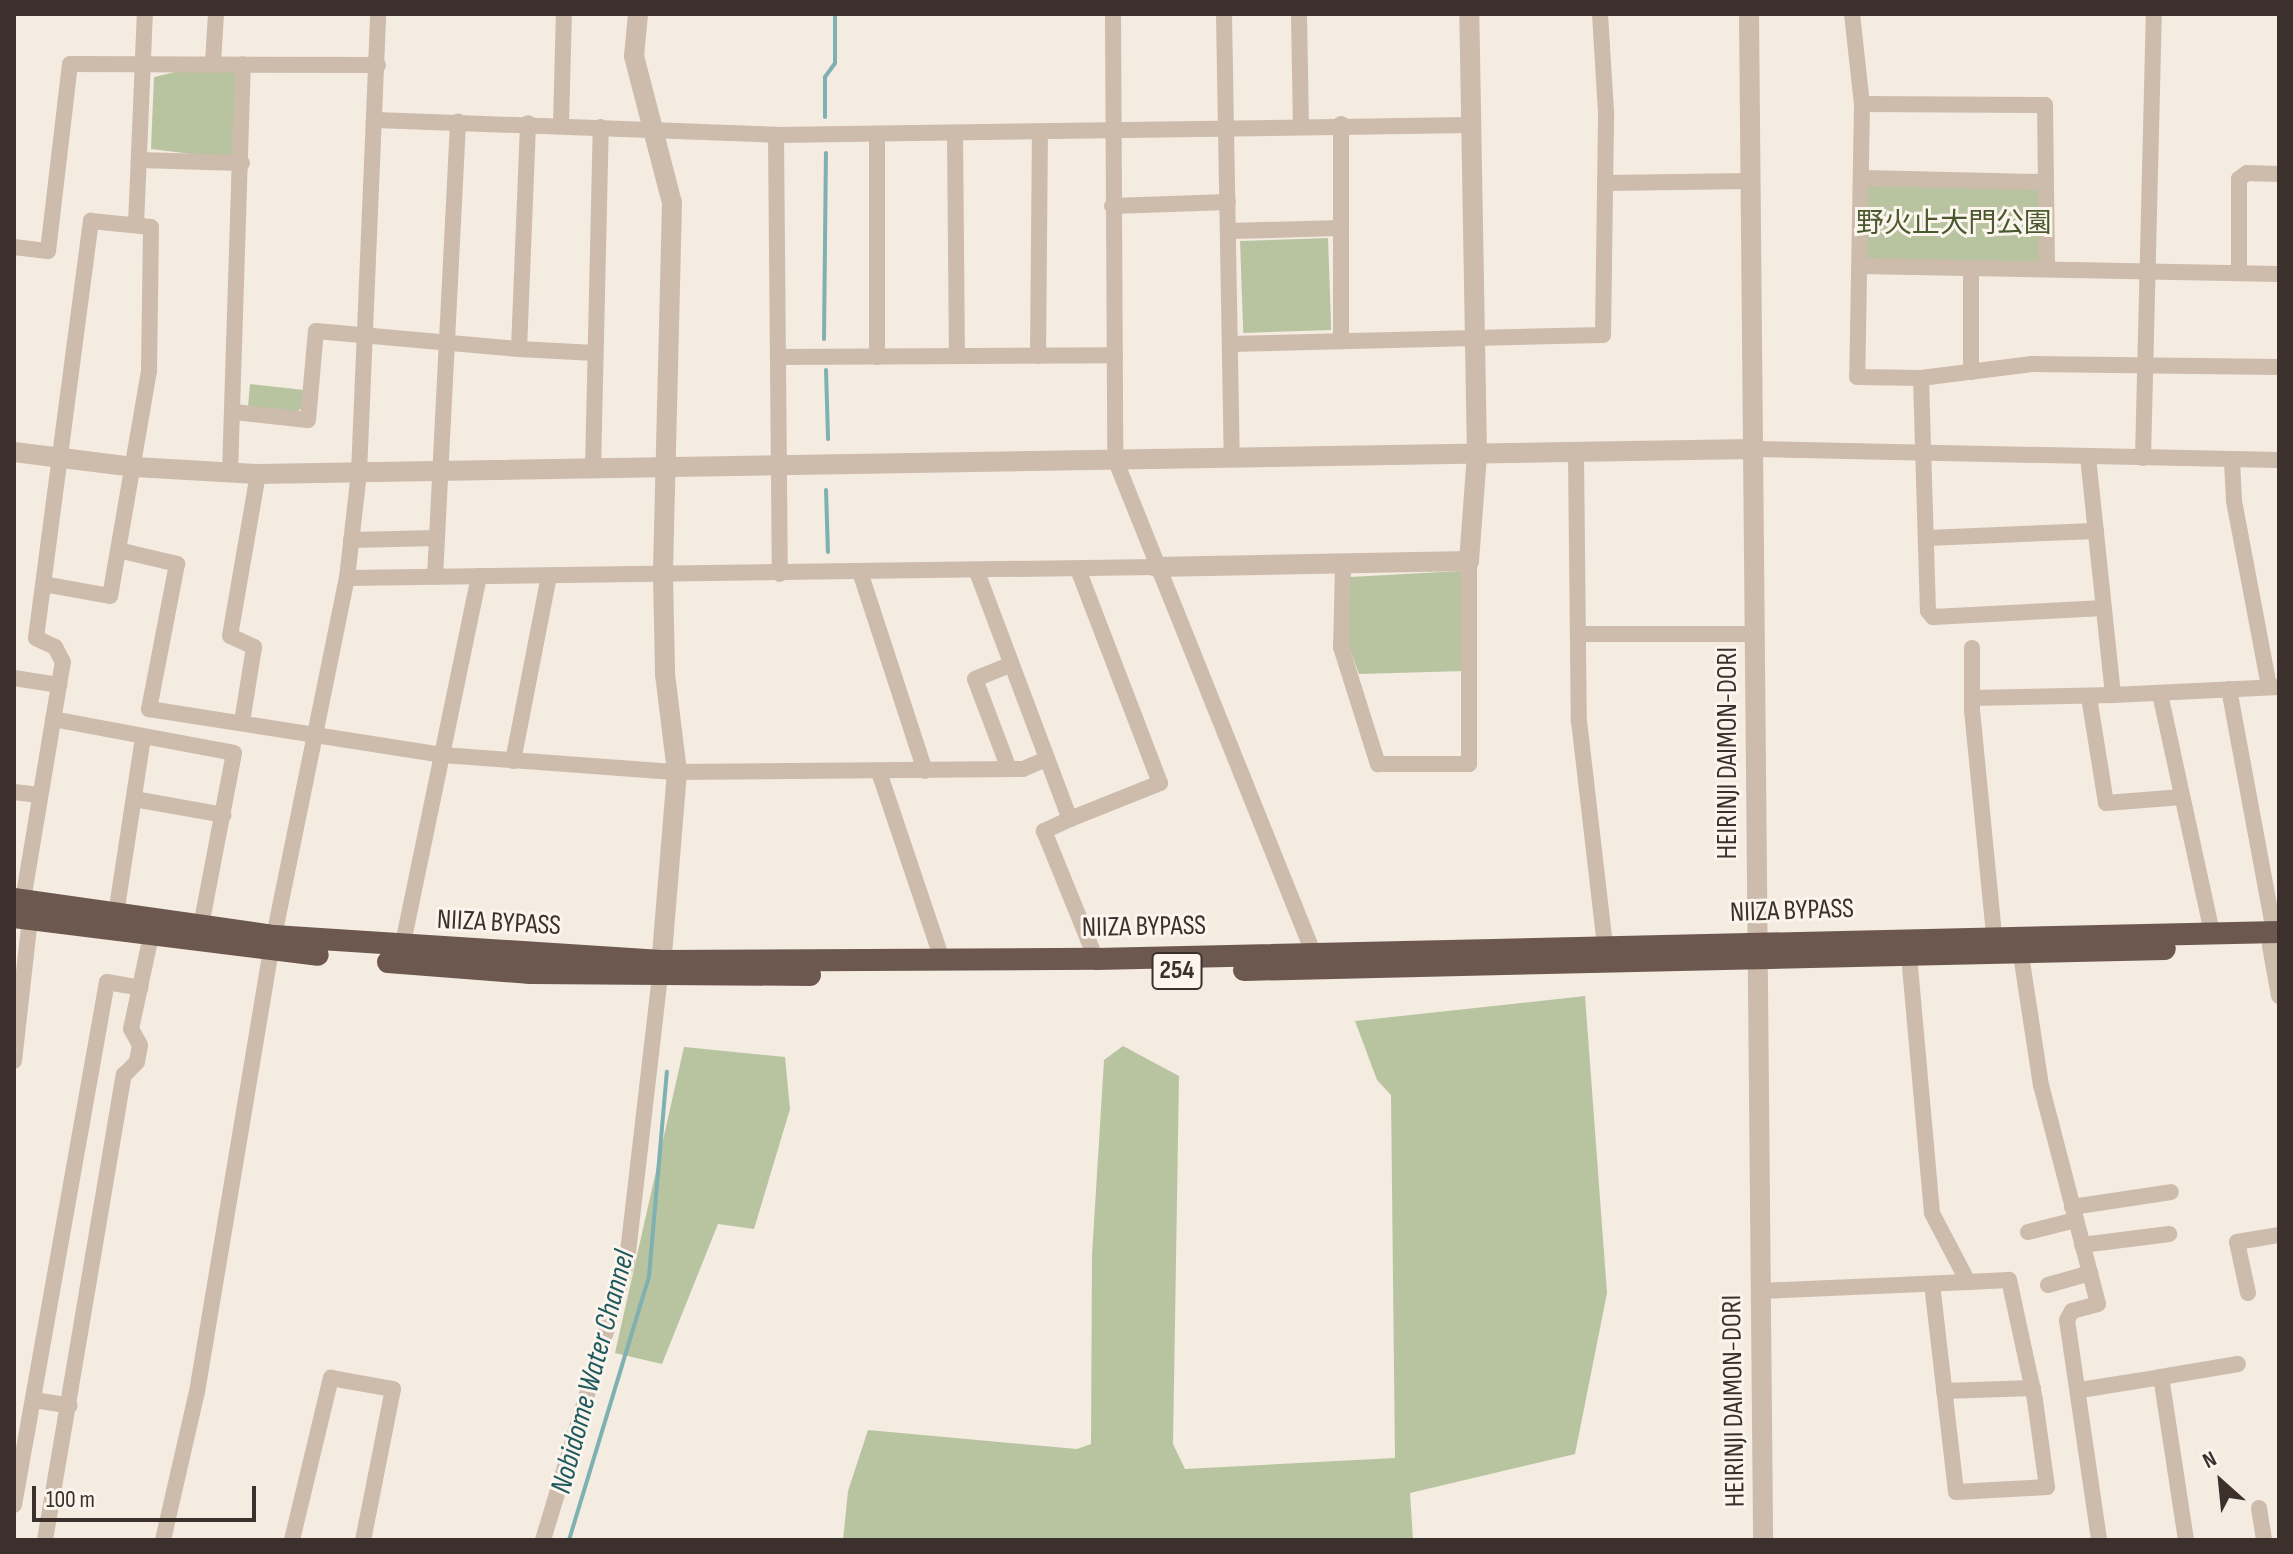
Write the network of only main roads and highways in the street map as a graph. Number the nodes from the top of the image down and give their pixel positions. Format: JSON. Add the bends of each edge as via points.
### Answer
{"nodes":[{"id":1,"x":20,"y":908,"type":"edge"},
{"id":2,"x":200,"y":934,"type":"junction"},
{"id":3,"x":2275,"y":939,"type":"edge"},
{"id":4,"x":272,"y":944,"type":"junction"},
{"id":5,"x":1757,"y":951,"type":"junction"},
{"id":6,"x":660,"y":969,"type":"junction"}],
"edges":[{"from":1,"to":2,"type":"highway","name":"NIIZA BYPASS","number":"254","via":[[116,914]]},
{"from":1,"to":2,"type":"highway","name":"NIIZA BYPASS","number":"254","via":[[151,936]]},
{"from":2,"to":4,"type":"highway","name":"NIIZA BYPASS","number":"254"},
{"from":3,"to":5,"type":"highway","name":"NIIZA BYPASS","number":"254","via":[[2021,955]]},
{"from":3,"to":5,"type":"highway","name":"NIIZA BYPASS","number":"254","via":[[2212,933],[1994,936]]},
{"from":4,"to":6,"type":"highway","name":"NIIZA BYPASS","number":"254","via":[[402,948]]},
{"from":4,"to":6,"type":"highway","name":"NIIZA BYPASS","number":"254","via":[[500,971]]},
{"from":5,"to":6,"type":"highway","name":"NIIZA BYPASS","number":"254"},
{"from":5,"to":6,"type":"highway","name":"NIIZA BYPASS","number":"254","via":[[1605,946]]}]}
